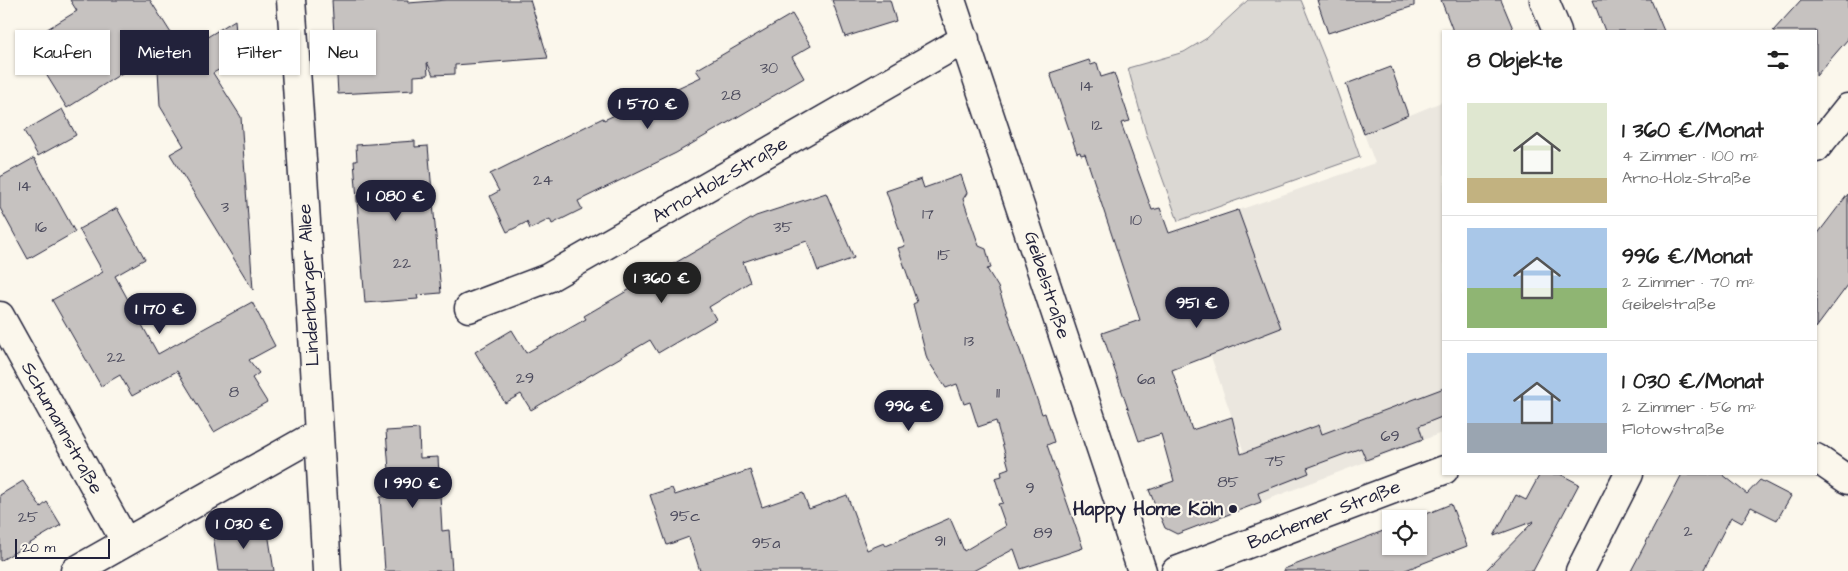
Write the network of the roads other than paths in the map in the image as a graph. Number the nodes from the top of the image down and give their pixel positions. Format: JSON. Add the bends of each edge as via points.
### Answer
{"nodes":[{"id":1,"x":291,"y":0,"type":"edge"},
{"id":2,"x":951,"y":0,"type":"edge"},
{"id":3,"x":1544,"y":0,"type":"edge"},
{"id":4,"x":1557,"y":30,"type":"edge"},
{"id":5,"x":965,"y":39,"type":"junction"},
{"id":6,"x":1848,"y":108,"type":"edge"},
{"id":7,"x":1817,"y":147,"type":"edge"},
{"id":8,"x":469,"y":308,"type":"dead end"},
{"id":9,"x":0,"y":316,"type":"edge"},
{"id":10,"x":319,"y":433,"type":"junction"},
{"id":11,"x":1817,"y":459,"type":"edge"},
{"id":12,"x":1442,"y":471,"type":"edge"},
{"id":13,"x":1628,"y":475,"type":"edge"},
{"id":14,"x":1848,"y":480,"type":"edge"},
{"id":15,"x":125,"y":541,"type":"junction"},
{"id":16,"x":75,"y":571,"type":"edge"},
{"id":17,"x":327,"y":571,"type":"edge"},
{"id":18,"x":1142,"y":571,"type":"edge"},
{"id":19,"x":1176,"y":571,"type":"edge"},
{"id":20,"x":1580,"y":571,"type":"edge"}],
"edges":[{"from":1,"to":10,"type":"street","name":"Lindenburger Allee"},
{"from":2,"to":5,"type":"street","name":"Geibelstraße"},
{"from":3,"to":4,"type":"street"},
{"from":5,"to":8,"type":"street","name":"Arno-Holz-Straße","via":[[548,278]]},
{"from":5,"to":18,"type":"street","name":"Geibelstraße"},
{"from":6,"to":7,"type":"street"},
{"from":9,"to":15,"type":"street","name":"Schumannstraße"},
{"from":10,"to":15,"type":"street"},
{"from":10,"to":17,"type":"street","name":"Lindenburger Allee"},
{"from":11,"to":14,"type":"street"},
{"from":12,"to":19,"type":"street","name":"Bachemer Straße"},
{"from":13,"to":20,"type":"street"},
{"from":15,"to":16,"type":"street"}]}
